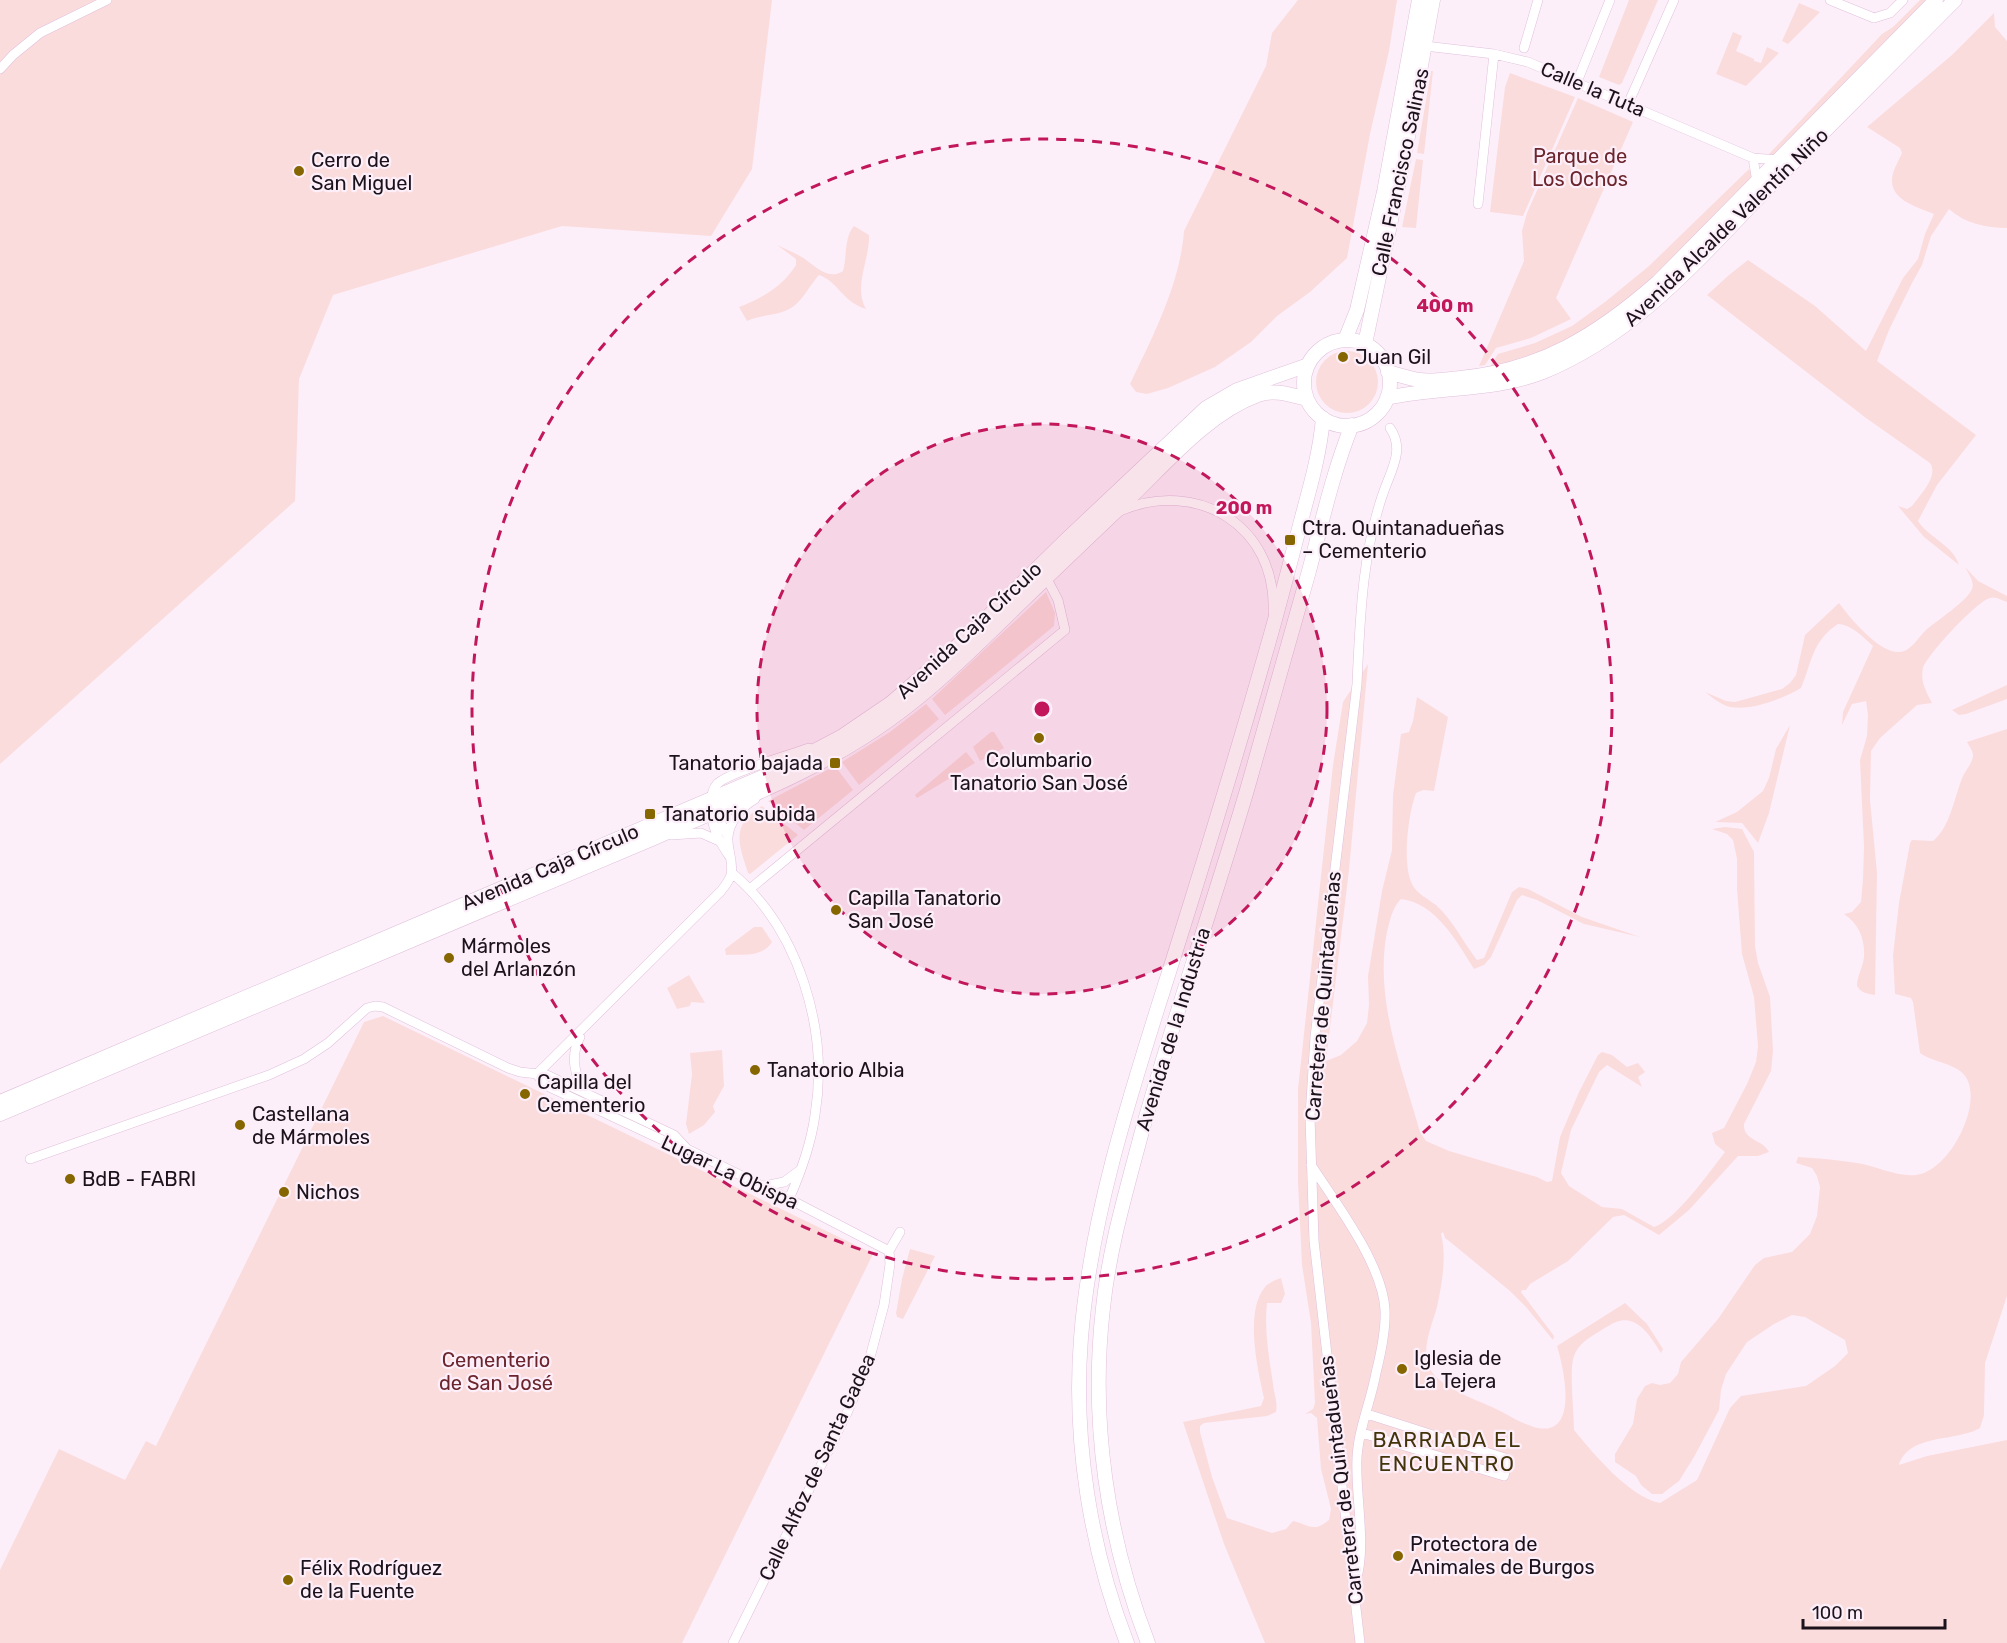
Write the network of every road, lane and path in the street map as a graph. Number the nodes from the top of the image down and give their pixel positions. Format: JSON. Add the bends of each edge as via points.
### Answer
{"nodes":[{"id":1,"x":107,"y":0,"type":"edge"},
{"id":2,"x":1419,"y":0,"type":"edge"},
{"id":3,"x":1432,"y":0,"type":"edge"},
{"id":4,"x":1538,"y":0,"type":"edge"},
{"id":5,"x":1610,"y":0,"type":"edge"},
{"id":6,"x":1674,"y":0,"type":"edge"},
{"id":7,"x":1830,"y":0,"type":"edge"},
{"id":8,"x":1903,"y":0,"type":"edge"},
{"id":9,"x":1936,"y":0,"type":"edge"},
{"id":10,"x":1955,"y":0,"type":"edge"},
{"id":11,"x":1425,"y":46,"type":"junction"},
{"id":12,"x":1524,"y":48,"type":"dead end"},
{"id":13,"x":1494,"y":54,"type":"junction"},
{"id":14,"x":0,"y":69,"type":"edge"},
{"id":15,"x":1577,"y":82,"type":"junction"},
{"id":16,"x":1628,"y":104,"type":"junction"},
{"id":17,"x":1753,"y":158,"type":"junction"},
{"id":18,"x":1778,"y":160,"type":"junction"},
{"id":19,"x":1757,"y":182,"type":"junction"},
{"id":20,"x":1478,"y":204,"type":"dead end"},
{"id":21,"x":1345,"y":340,"type":"junction"},
{"id":22,"x":1365,"y":344,"type":"junction"},
{"id":23,"x":1308,"y":365,"type":"junction"},
{"id":24,"x":1388,"y":372,"type":"junction"},
{"id":25,"x":1387,"y":398,"type":"junction"},
{"id":26,"x":1307,"y":399,"type":"junction"},
{"id":27,"x":1323,"y":418,"type":"junction"},
{"id":28,"x":1352,"y":425,"type":"junction"},
{"id":29,"x":1390,"y":428,"type":"dead end"},
{"id":30,"x":1112,"y":514,"type":"junction"},
{"id":31,"x":1046,"y":577,"type":"junction"},
{"id":32,"x":1250,"y":710,"type":"junction"},
{"id":33,"x":796,"y":776,"type":"junction"},
{"id":34,"x":707,"y":805,"type":"junction"},
{"id":35,"x":654,"y":838,"type":"junction"},
{"id":36,"x":723,"y":838,"type":"junction"},
{"id":37,"x":732,"y":873,"type":"junction"},
{"id":38,"x":751,"y":888,"type":"junction"},
{"id":39,"x":583,"y":1030,"type":"junction"},
{"id":40,"x":537,"y":1074,"type":"junction"},
{"id":41,"x":587,"y":1094,"type":"junction"},
{"id":42,"x":0,"y":1102,"type":"edge"},
{"id":43,"x":0,"y":1114,"type":"edge"},
{"id":44,"x":687,"y":1149,"type":"junction"},
{"id":45,"x":30,"y":1159,"type":"dead end"},
{"id":46,"x":1311,"y":1165,"type":"junction"},
{"id":47,"x":801,"y":1169,"type":"junction"},
{"id":48,"x":764,"y":1186,"type":"junction"},
{"id":49,"x":789,"y":1198,"type":"junction"},
{"id":50,"x":900,"y":1232,"type":"dead end"},
{"id":51,"x":889,"y":1251,"type":"junction"},
{"id":52,"x":1366,"y":1414,"type":"junction"},
{"id":53,"x":1362,"y":1433,"type":"junction"},
{"id":54,"x":1354,"y":1590,"type":"junction"},
{"id":55,"x":733,"y":1643,"type":"edge"},
{"id":56,"x":1127,"y":1643,"type":"edge"},
{"id":57,"x":1148,"y":1643,"type":"edge"},
{"id":58,"x":1360,"y":1643,"type":"edge"}],
"edges":[{"from":1,"to":14,"type":"street","via":[[40,33]]},
{"from":2,"to":21,"type":"main road","name":"Calle Francisco Salinas","via":[[1384,192],[1357,310]]},
{"from":3,"to":11,"type":"main road","name":"Calle Francisco Salinas"},
{"from":4,"to":12,"type":"street"},
{"from":5,"to":15,"type":"street"},
{"from":6,"to":16,"type":"street"},
{"from":7,"to":8,"type":"street","via":[[1880,18]]},
{"from":9,"to":18,"type":"main road","name":"Avenida Alcalde Valentín Niño"},
{"from":10,"to":25,"type":"main road","name":"Avenida Alcalde Valentín Niño","via":[[1706,252],[1619,331],[1582,354],[1523,379],[1490,387]]},
{"from":11,"to":13,"type":"street","name":"Calle la Tuta"},
{"from":11,"to":22,"type":"main road","name":"Calle Francisco Salinas"},
{"from":13,"to":15,"type":"street","name":"Calle la Tuta","via":[[1528,62]]},
{"from":13,"to":20,"type":"street"},
{"from":15,"to":16,"type":"street","name":"Calle la Tuta"},
{"from":16,"to":17,"type":"street","name":"Calle la Tuta"},
{"from":17,"to":18,"type":"street","name":"Calle la Tuta"},
{"from":17,"to":19,"type":"street"},
{"from":18,"to":19,"type":"main road","name":"Avenida Alcalde Valentín Niño"},
{"from":19,"to":24,"type":"main road","name":"Avenida Alcalde Valentín Niño","via":[[1634,303],[1570,346],[1530,363],[1469,377],[1420,380]]},
{"from":21,"to":22,"type":"main road"},
{"from":21,"to":23,"type":"main road","via":[[1319,350]]},
{"from":22,"to":24,"type":"main road","via":[[1380,356]]},
{"from":23,"to":26,"type":"main road","via":[[1304,376]]},
{"from":23,"to":34,"type":"main road","name":"Avenida Caja Círculo","via":[[1237,390],[1206,408],[937,665],[891,703],[841,737]]},
{"from":24,"to":25,"type":"main road"},
{"from":25,"to":28,"type":"main road","via":[[1373,416]]},
{"from":26,"to":27,"type":"main road"},
{"from":26,"to":30,"type":"main road","name":"Avenida Caja Círculo","via":[[1267,393],[1229,410],[1213,420]]},
{"from":27,"to":28,"type":"main road"},
{"from":27,"to":32,"type":"main road","name":"Avenida de la Industria","via":[[1319,453]]},
{"from":28,"to":57,"type":"main road","name":"Avenida de la Industria","via":[[1339,457],[1246,793],[1152,1095],[1109,1264],[1099,1372],[1104,1469],[1120,1555]]},
{"from":29,"to":46,"type":"street","name":"Carretera de Quintadueñas","via":[[1398,450],[1375,517],[1359,625],[1357,684],[1314,1048]]},
{"from":30,"to":31,"type":"main road","name":"Avenida Caja Círculo"},
{"from":30,"to":32,"type":"street","name":"Avenida de la Industria","via":[[1144,503],[1189,502],[1232,520],[1255,542],[1266,561],[1273,604]]},
{"from":31,"to":33,"type":"main road","name":"Avenida Caja Círculo","via":[[909,706],[860,740]]},
{"from":31,"to":38,"type":"street","via":[[1058,600],[1065,630]]},
{"from":32,"to":56,"type":"main road","name":"Avenida de la Industria","via":[[1126,1116],[1096,1235],[1084,1304],[1079,1377],[1085,1472],[1099,1551]]},
{"from":33,"to":34,"type":"main road","name":"Avenida Caja Círculo"},
{"from":33,"to":36,"type":"street","via":[[750,802]]},
{"from":34,"to":35,"type":"main road","name":"Avenida Caja Círculo"},
{"from":34,"to":36,"type":"street","via":[[719,820]]},
{"from":34,"to":42,"type":"main road","name":"Avenida Caja Círculo"},
{"from":35,"to":36,"type":"street","via":[[697,832]]},
{"from":35,"to":43,"type":"main road","name":"Avenida Caja Círculo"},
{"from":36,"to":37,"type":"street"},
{"from":37,"to":38,"type":"street"},
{"from":37,"to":39,"type":"street","via":[[715,900]]},
{"from":38,"to":47,"type":"street","via":[[798,963],[813,1024],[818,1093]]},
{"from":39,"to":40,"type":"street"},
{"from":39,"to":41,"type":"street","via":[[574,1061]]},
{"from":40,"to":41,"type":"street"},
{"from":40,"to":44,"type":"street","name":"Lugar La Obispa","via":[[545,1085]]},
{"from":40,"to":45,"type":"street","name":"Lugar La Obispa","via":[[508,1068],[375,1006],[367,1008],[304,1059],[269,1076]]},
{"from":41,"to":44,"type":"street","via":[[674,1134]]},
{"from":44,"to":48,"type":"street","name":"Lugar La Obispa"},
{"from":46,"to":52,"type":"street","via":[[1381,1284],[1384,1331]]},
{"from":46,"to":54,"type":"street","name":"Carretera de Quintadueñas","via":[[1318,1287]]},
{"from":47,"to":48,"type":"street","via":[[784,1182]]},
{"from":47,"to":49,"type":"street"},
{"from":48,"to":49,"type":"street","name":"Lugar La Obispa"},
{"from":49,"to":51,"type":"street","name":"Lugar La Obispa"},
{"from":50,"to":51,"type":"street"},
{"from":51,"to":55,"type":"street","name":"Calle Alfoz de Santa Gadea","via":[[884,1305],[869,1361]]},
{"from":52,"to":53,"type":"street"},
{"from":52,"to":53,"type":"street","via":[[1508,1459],[1503,1476]]},
{"from":53,"to":54,"type":"street","via":[[1357,1458],[1359,1551]]},
{"from":54,"to":58,"type":"street","name":"Carretera de Quintadueñas"}]}
